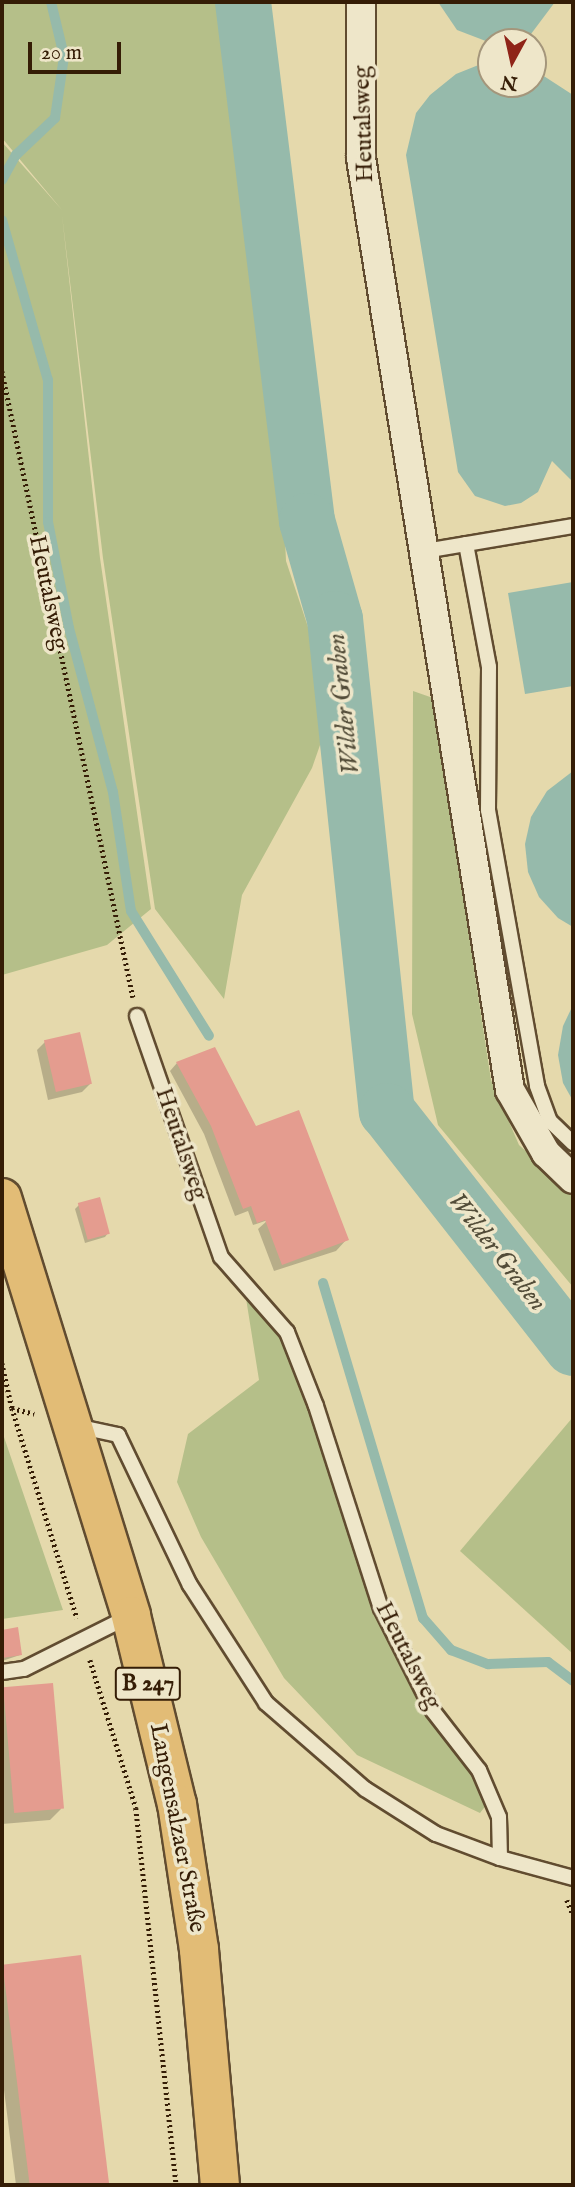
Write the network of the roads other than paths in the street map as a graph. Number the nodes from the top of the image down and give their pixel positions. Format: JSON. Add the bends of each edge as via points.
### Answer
{"nodes":[{"id":1,"x":361,"y":2,"type":"edge"},
{"id":2,"x":573,"y":526,"type":"edge"},
{"id":3,"x":466,"y":544,"type":"junction"},
{"id":4,"x":425,"y":551,"type":"junction"},
{"id":5,"x":137,"y":1016,"type":"road end"},
{"id":6,"x":573,"y":1143,"type":"edge"},
{"id":7,"x":573,"y":1179,"type":"edge"},
{"id":8,"x":2,"y":1198,"type":"edge"},
{"id":9,"x":75,"y":1425,"type":"junction"},
{"id":10,"x":131,"y":1616,"type":"junction"},
{"id":11,"x":2,"y":1672,"type":"edge"},
{"id":12,"x":500,"y":1858,"type":"junction"},
{"id":13,"x":573,"y":1878,"type":"edge"},
{"id":14,"x":220,"y":2185,"type":"edge"}],
"edges":[{"from":1,"to":4,"type":"street","name":"Heutalsweg","via":[[361,158]]},
{"from":2,"to":3,"type":"lane"},
{"from":3,"to":4,"type":"lane"},
{"from":3,"to":6,"type":"lane","via":[[489,667],[488,810],[537,1087],[550,1121]]},
{"from":4,"to":7,"type":"street","name":"Heutalsweg","via":[[510,1090],[546,1153]]},
{"from":5,"to":12,"type":"lane","name":"Heutalsweg","via":[[220,1257],[287,1332],[316,1406],[381,1608],[433,1711],[479,1770],[499,1817]]},
{"from":8,"to":9,"type":"main road","name":"Langensalzaer Straße","number":"B 247"},
{"from":9,"to":10,"type":"main road","name":"Langensalzaer Straße","number":"B 247"},
{"from":9,"to":12,"type":"lane","via":[[118,1435],[190,1585],[266,1703],[365,1789],[436,1834]]},
{"from":10,"to":11,"type":"lane","via":[[24,1669]]},
{"from":10,"to":14,"type":"main road","name":"Langensalzaer Straße","number":"B 247","via":[[179,1817],[199,1950]]},
{"from":12,"to":13,"type":"lane"}]}
